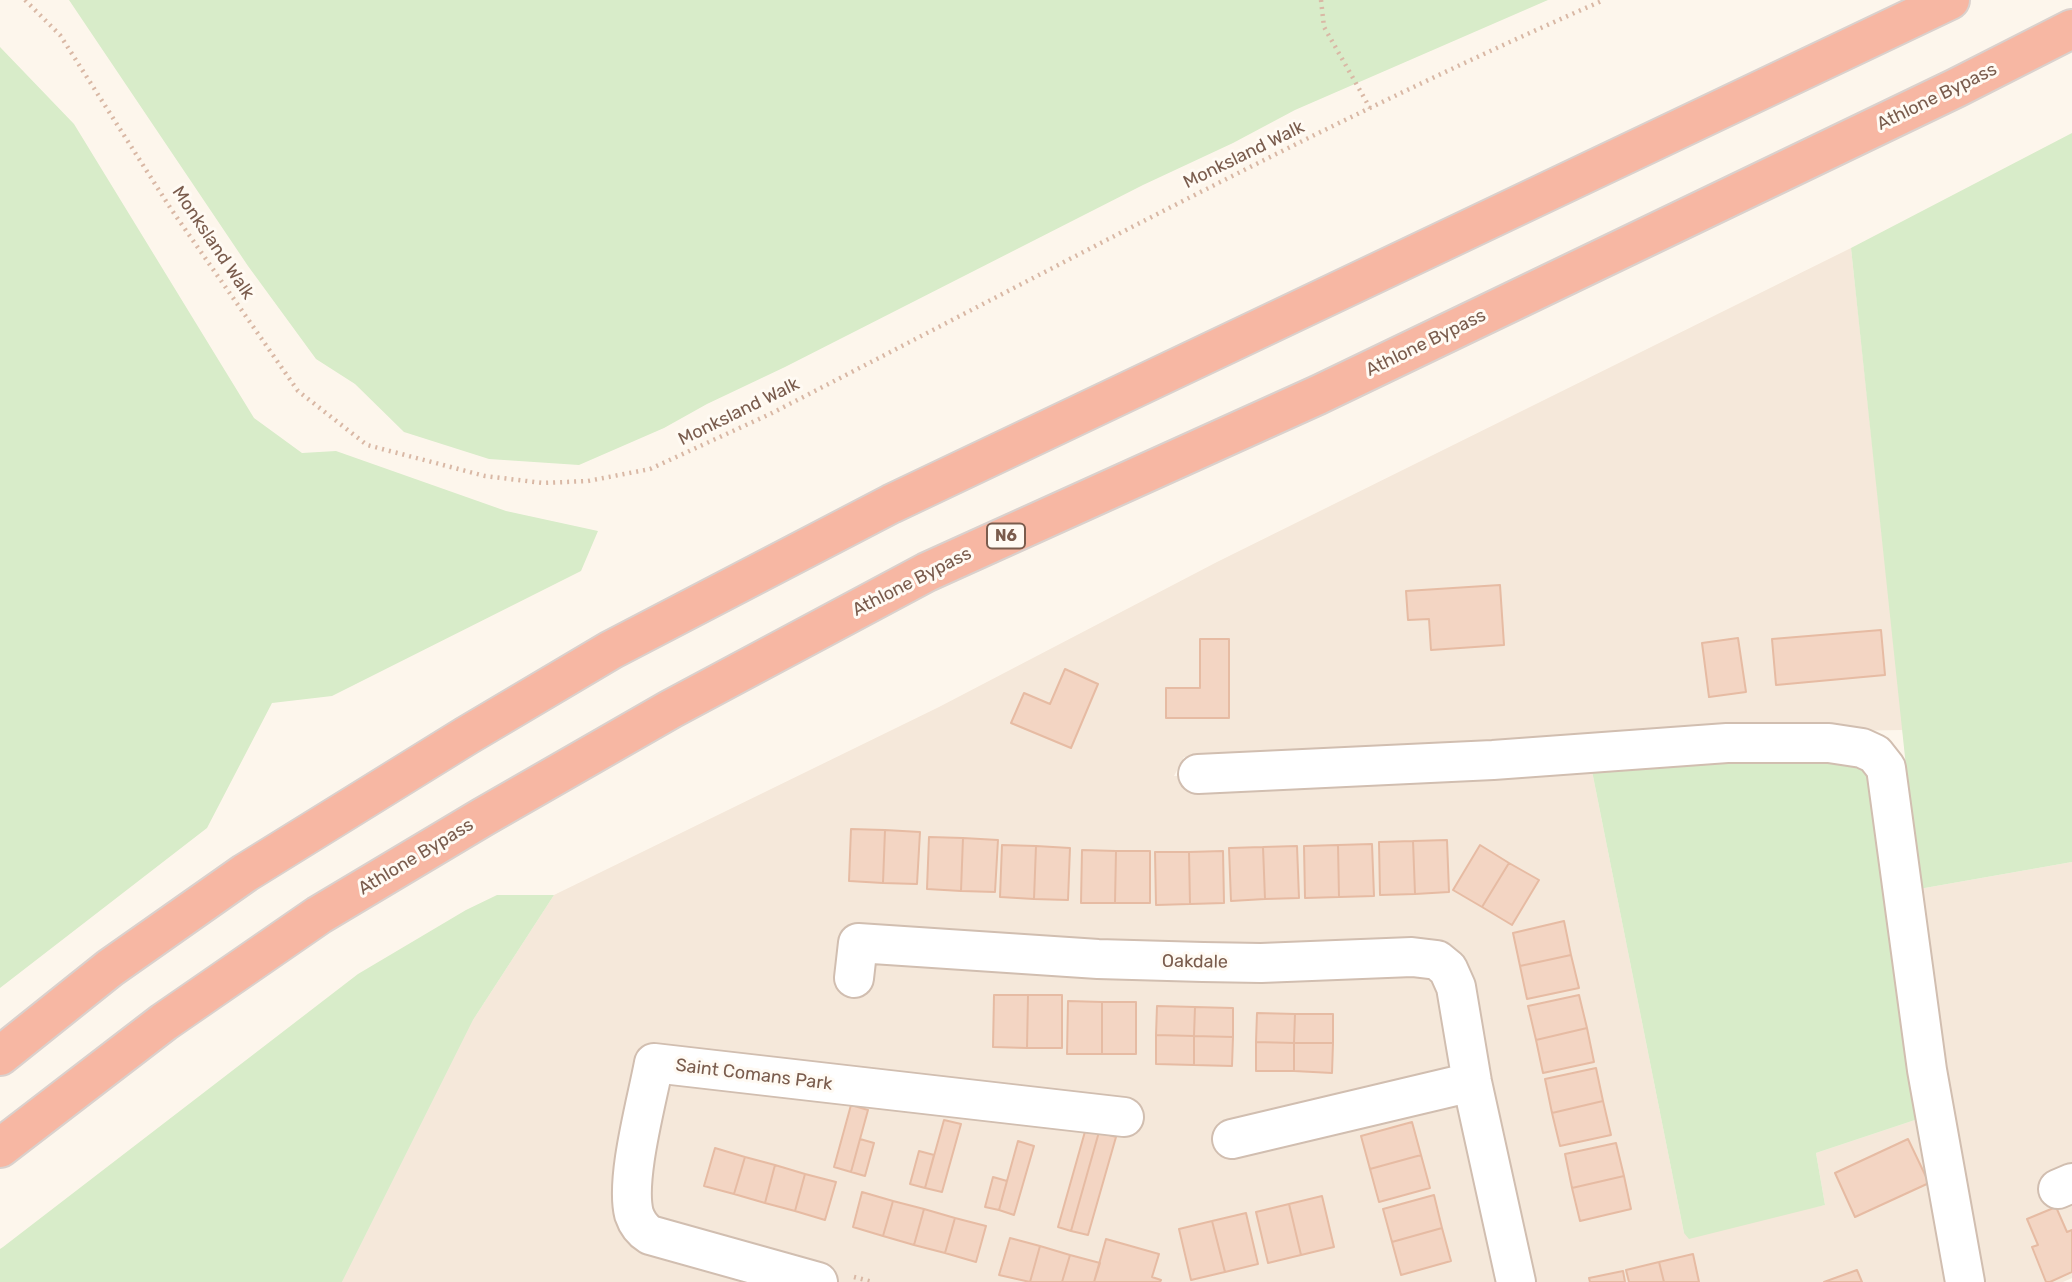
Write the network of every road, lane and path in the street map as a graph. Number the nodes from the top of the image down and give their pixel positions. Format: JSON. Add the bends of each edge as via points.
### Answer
{"nodes":[{"id":1,"x":25,"y":0,"type":"edge"},
{"id":2,"x":1321,"y":0,"type":"edge"},
{"id":3,"x":1604,"y":0,"type":"edge"},
{"id":4,"x":1950,"y":0,"type":"edge"},
{"id":5,"x":2072,"y":29,"type":"edge"},
{"id":6,"x":1370,"y":108,"type":"junction"},
{"id":7,"x":1198,"y":774,"type":"dead end"},
{"id":8,"x":856,"y":960,"type":"dead end"},
{"id":9,"x":0,"y":1056,"type":"edge"},
{"id":10,"x":1472,"y":1082,"type":"junction"},
{"id":11,"x":1124,"y":1117,"type":"dead end"},
{"id":12,"x":1232,"y":1139,"type":"dead end"},
{"id":13,"x":0,"y":1148,"type":"edge"},
{"id":14,"x":832,"y":1278,"type":"edge"},
{"id":15,"x":873,"y":1282,"type":"edge"},
{"id":16,"x":1516,"y":1282,"type":"edge"},
{"id":17,"x":1965,"y":1282,"type":"edge"}],
"edges":[{"from":1,"to":6,"type":"path","name":"Monksland Walk","via":[[60,35],[298,391],[367,445],[485,476],[543,484],[650,469],[709,443]]},
{"from":2,"to":6,"type":"path","via":[[1324,27]]},
{"from":3,"to":6,"type":"path","name":"Monksland Walk"},
{"from":4,"to":9,"type":"highway","via":[[891,504],[611,650],[245,873],[110,968]]},
{"from":5,"to":13,"type":"highway","name":"Athlone Bypass","number":"N6","via":[[1318,395],[927,572],[671,709],[319,915],[164,1022]]},
{"from":7,"to":17,"type":"street","via":[[1727,743],[1829,743],[1875,754],[1886,768],[1927,1070]]},
{"from":8,"to":10,"type":"street","name":"Oakdale","via":[[1437,960],[1448,969],[1456,987]]},
{"from":10,"to":12,"type":"street"},
{"from":10,"to":16,"type":"street","name":"Oakdale"},
{"from":11,"to":14,"type":"street","name":"Saint Comans Park","via":[[654,1063],[634,1171],[633,1205],[642,1230]]},
{"from":14,"to":15,"type":"path"}]}
